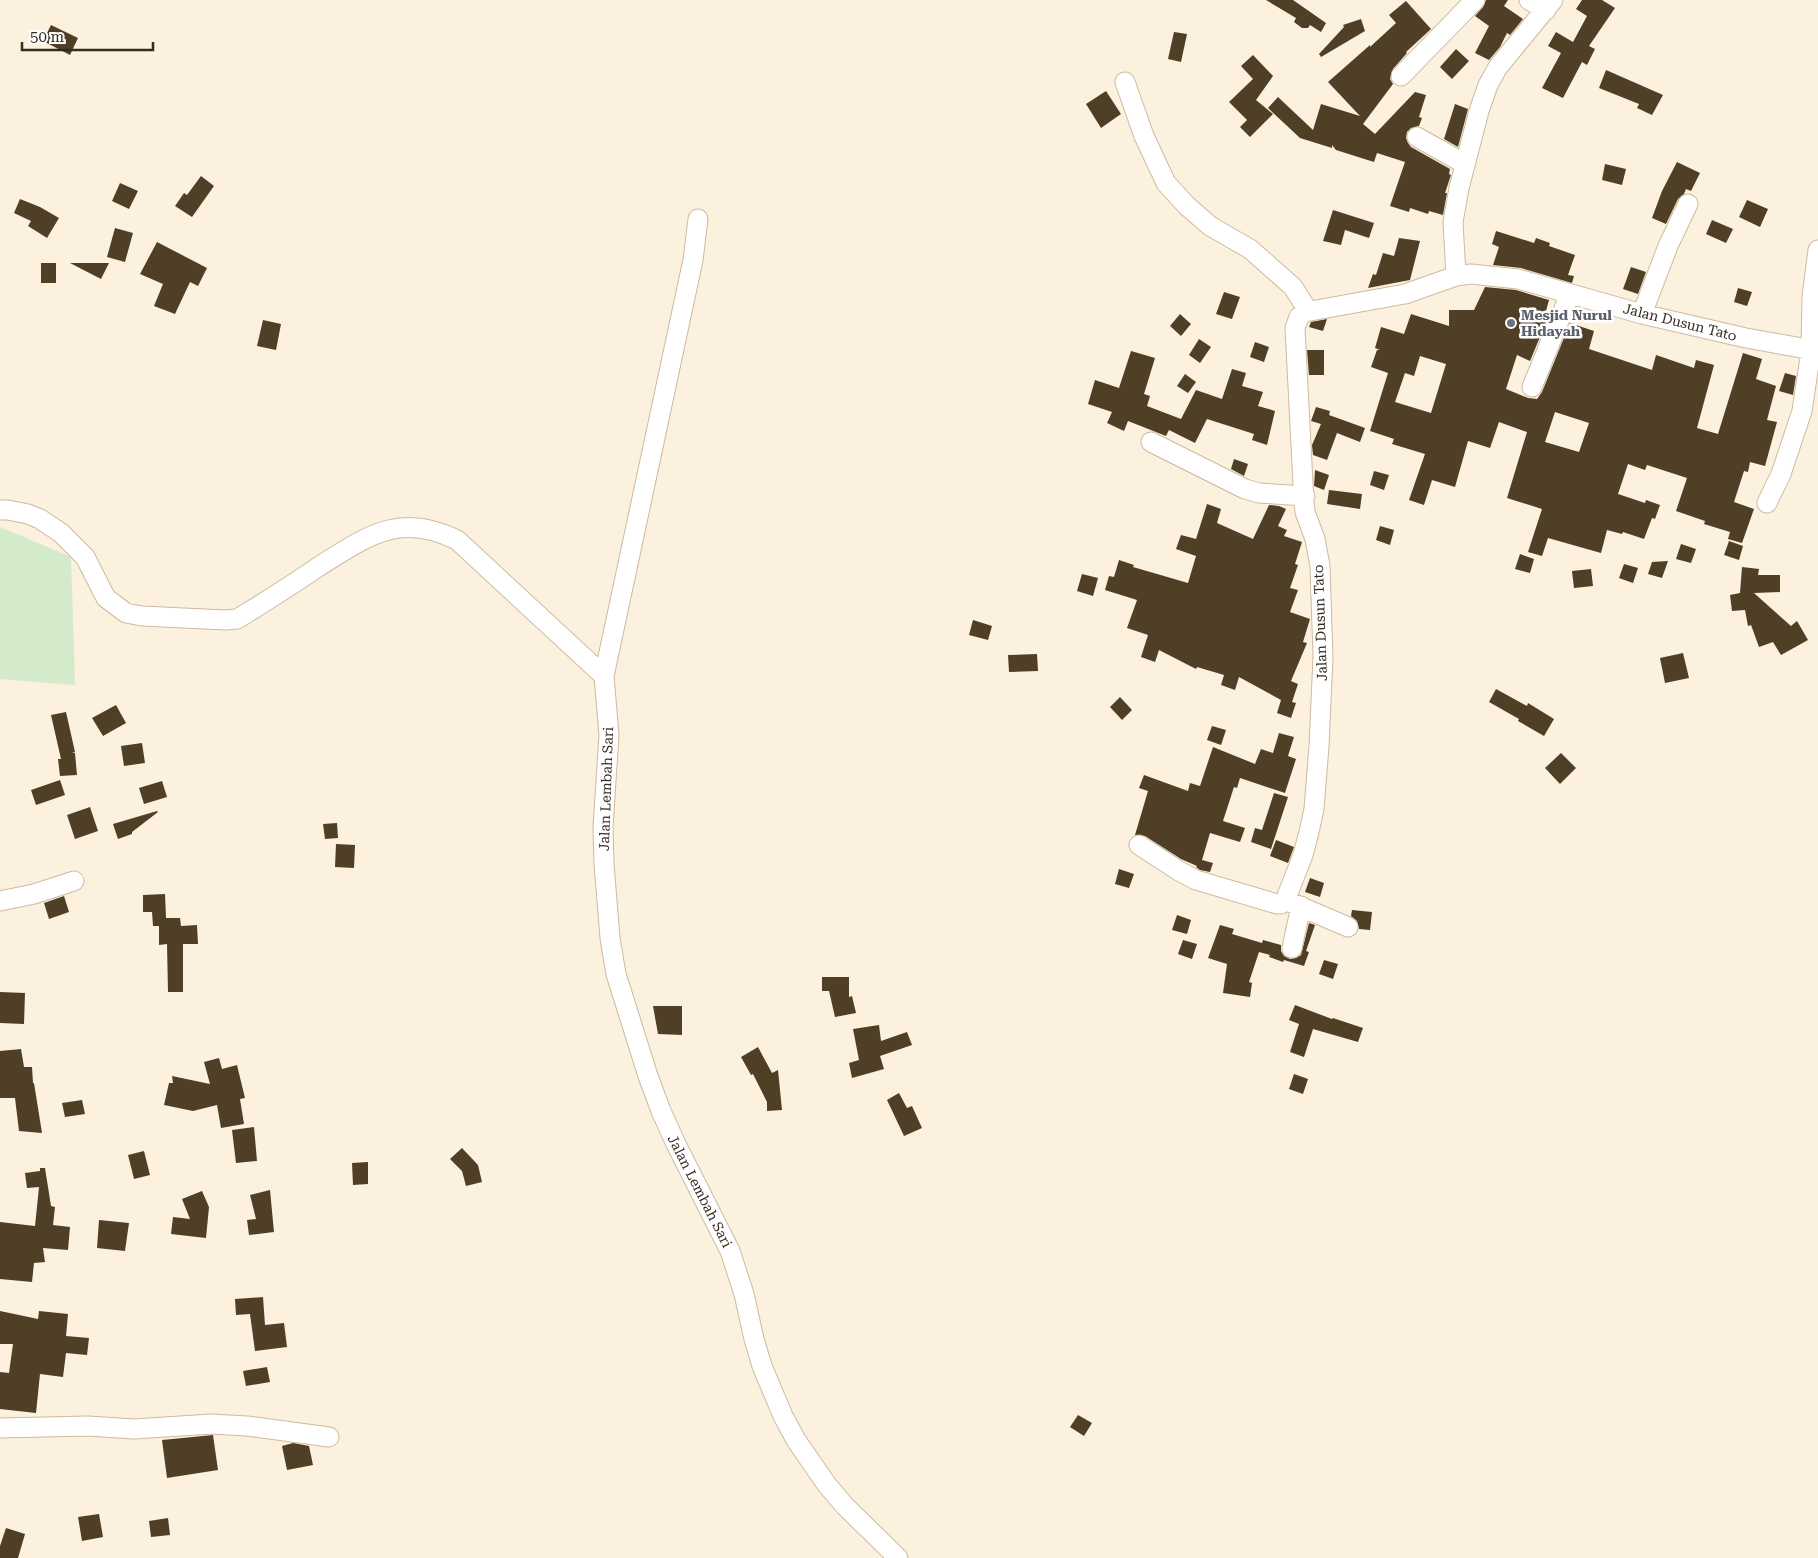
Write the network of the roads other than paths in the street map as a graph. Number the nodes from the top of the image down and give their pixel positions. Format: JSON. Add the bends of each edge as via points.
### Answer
{"nodes":[{"id":1,"x":1475,"y":0,"type":"edge"},
{"id":2,"x":1529,"y":0,"type":"edge"},
{"id":3,"x":1549,"y":5,"type":"edge"},
{"id":4,"x":1401,"y":76,"type":"dead end"},
{"id":5,"x":1125,"y":82,"type":"dead end"},
{"id":6,"x":1417,"y":138,"type":"dead end"},
{"id":7,"x":1465,"y":164,"type":"junction"},
{"id":8,"x":1688,"y":204,"type":"dead end"},
{"id":9,"x":698,"y":219,"type":"dead end"},
{"id":10,"x":1818,"y":250,"type":"edge"},
{"id":11,"x":1456,"y":276,"type":"junction"},
{"id":12,"x":1570,"y":294,"type":"junction"},
{"id":13,"x":1308,"y":311,"type":"junction"},
{"id":14,"x":1642,"y":314,"type":"junction"},
{"id":15,"x":1815,"y":351,"type":"edge"},
{"id":16,"x":1532,"y":387,"type":"dead end"},
{"id":17,"x":1152,"y":442,"type":"dead end"},
{"id":18,"x":1305,"y":496,"type":"junction"},
{"id":19,"x":1767,"y":503,"type":"dead end"},
{"id":20,"x":0,"y":510,"type":"edge"},
{"id":21,"x":604,"y":676,"type":"junction"},
{"id":22,"x":1139,"y":845,"type":"dead end"},
{"id":23,"x":74,"y":881,"type":"dead end"},
{"id":24,"x":0,"y":901,"type":"edge"},
{"id":25,"x":1293,"y":903,"type":"junction"},
{"id":26,"x":1348,"y":927,"type":"dead end"},
{"id":27,"x":1292,"y":948,"type":"dead end"},
{"id":28,"x":0,"y":1428,"type":"edge"},
{"id":29,"x":329,"y":1437,"type":"dead end"},
{"id":30,"x":898,"y":1558,"type":"edge"}],
"edges":[{"from":1,"to":4,"type":"street"},
{"from":2,"to":3,"type":"street"},
{"from":3,"to":7,"type":"street","via":[[1498,67],[1488,85]]},
{"from":5,"to":13,"type":"street","via":[[1144,136],[1166,183],[1210,226],[1250,250],[1293,287]]},
{"from":6,"to":7,"type":"street"},
{"from":7,"to":11,"type":"street","via":[[1453,222]]},
{"from":8,"to":14,"type":"street"},
{"from":9,"to":21,"type":"street","name":"Jalan Lembah Sari","via":[[693,260]]},
{"from":10,"to":15,"type":"street","via":[[1812,297]]},
{"from":11,"to":12,"type":"street","name":"Jalan Dusun Tato","via":[[1471,274],[1518,279]]},
{"from":11,"to":13,"type":"street","name":"Jalan Dusun Tato","via":[[1404,294]]},
{"from":12,"to":14,"type":"street","name":"Jalan Dusun Tato"},
{"from":12,"to":16,"type":"street"},
{"from":13,"to":18,"type":"street","name":"Jalan Dusun Tato","via":[[1298,317],[1295,328]]},
{"from":14,"to":15,"type":"street","name":"Jalan Dusun Tato"},
{"from":15,"to":19,"type":"street","via":[[1802,411],[1781,474]]},
{"from":17,"to":18,"type":"street","via":[[1245,489]]},
{"from":18,"to":25,"type":"street","name":"Jalan Dusun Tato","via":[[1305,512],[1320,566],[1323,657],[1314,809]]},
{"from":20,"to":21,"type":"street","via":[[28,514],[61,533],[85,557],[106,598],[126,613],[216,620],[237,619],[368,536],[393,528],[432,530],[456,540]]},
{"from":21,"to":30,"type":"street","name":"Jalan Lembah Sari","via":[[608,735],[603,826],[610,938],[616,974],[648,1076],[676,1144],[730,1251],[762,1366],[783,1416],[827,1485]]},
{"from":22,"to":25,"type":"street","via":[[1179,872],[1208,884],[1277,904]]},
{"from":23,"to":24,"type":"street"},
{"from":25,"to":26,"type":"street"},
{"from":25,"to":27,"type":"street","name":"Jalan Dusun Tato"},
{"from":28,"to":29,"type":"street","via":[[88,1426],[134,1429],[211,1424]]}]}
